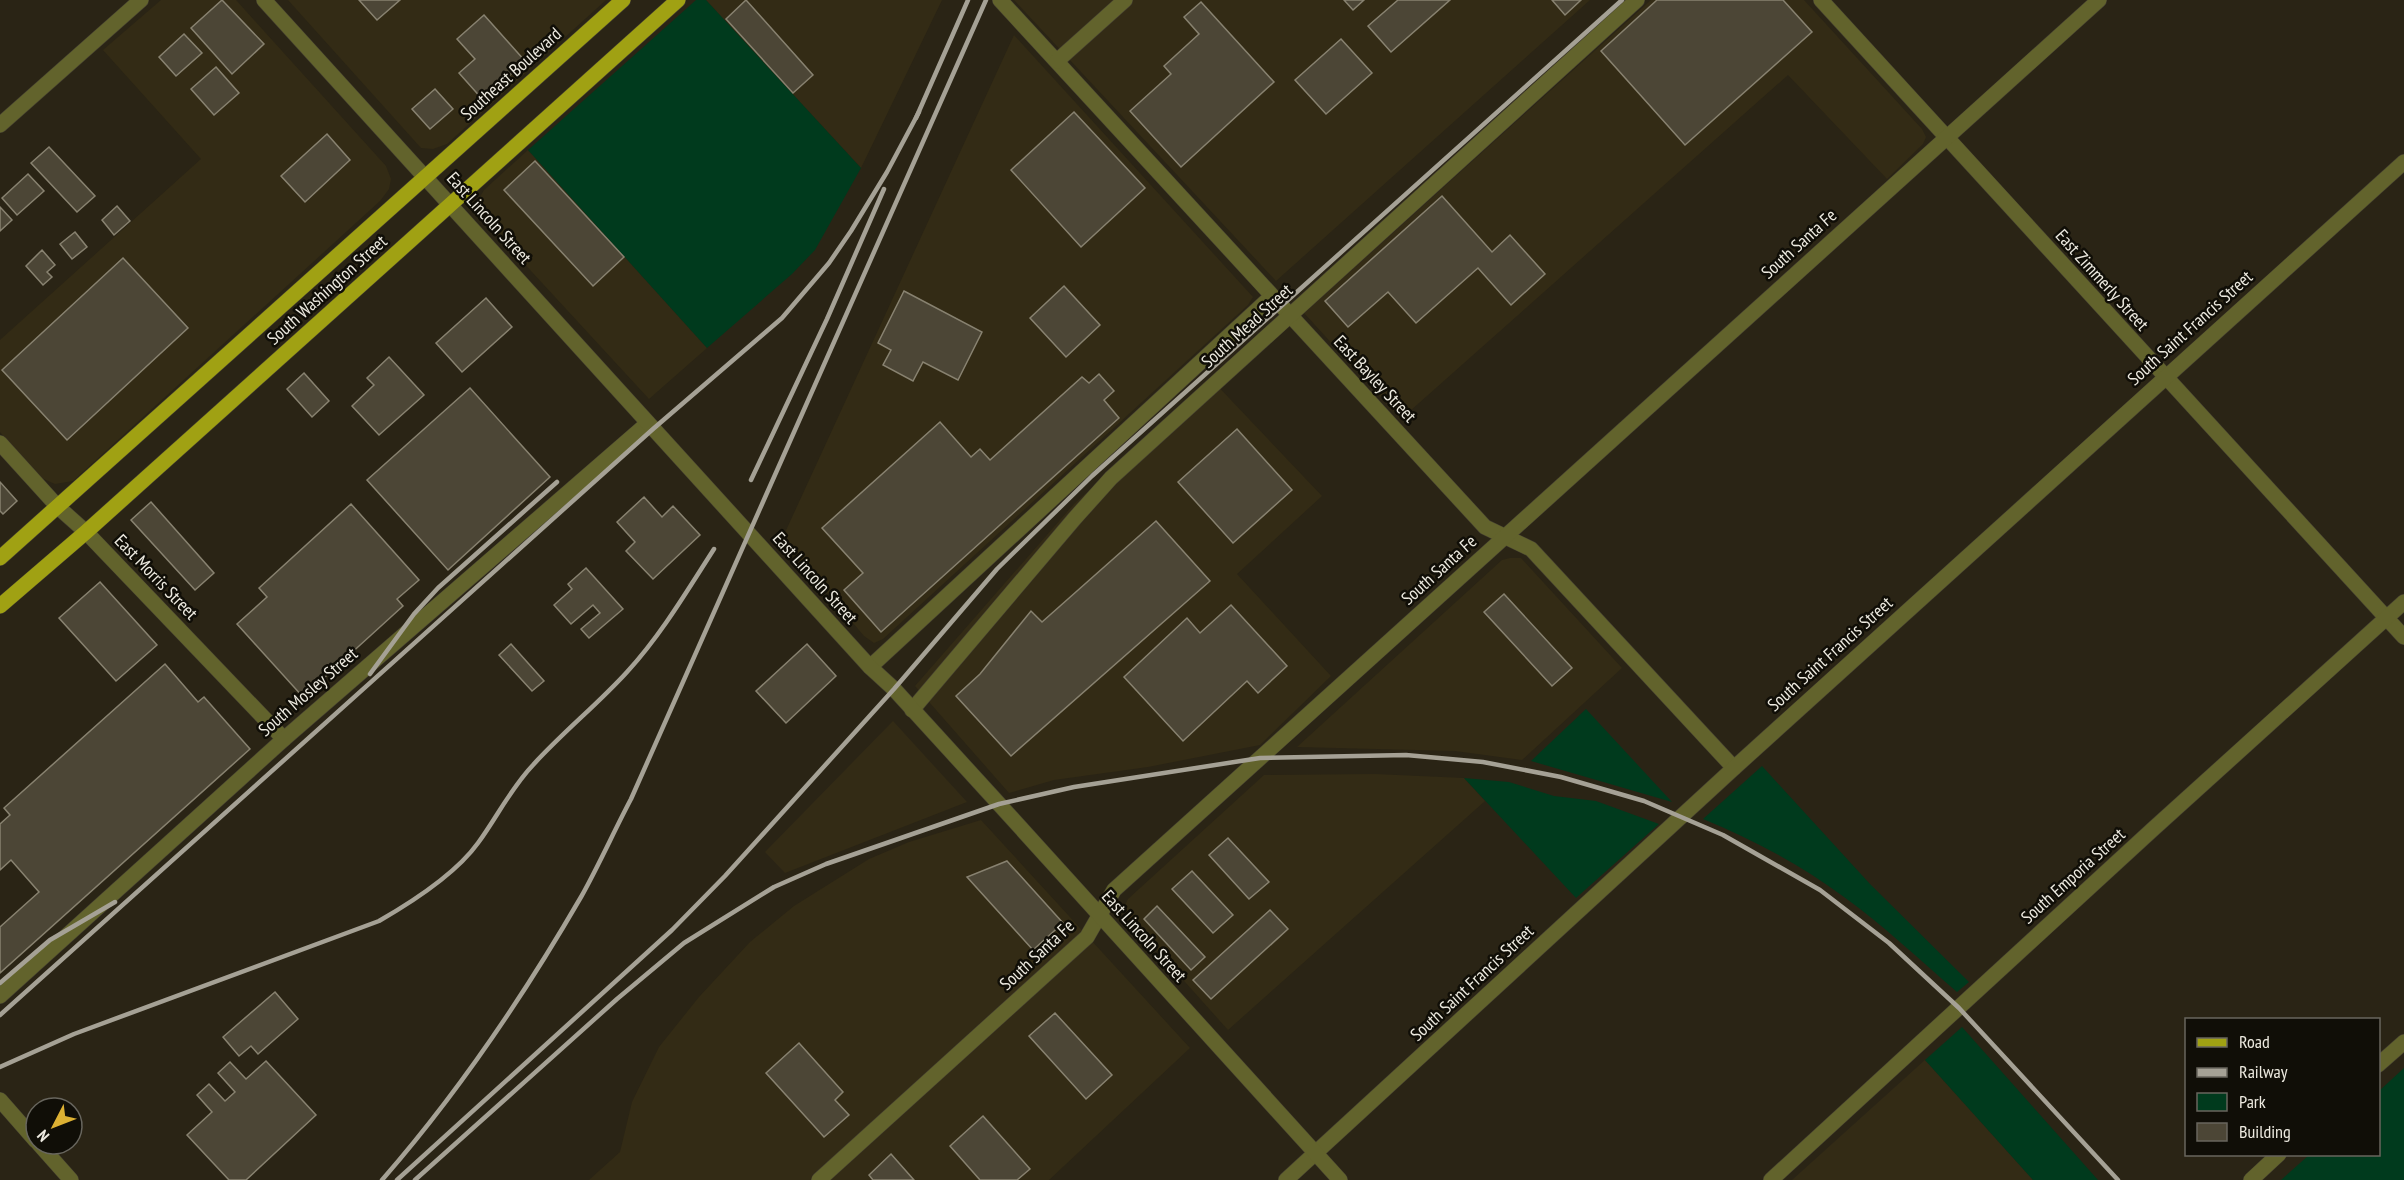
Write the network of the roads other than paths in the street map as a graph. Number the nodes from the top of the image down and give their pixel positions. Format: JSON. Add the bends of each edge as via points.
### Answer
{"nodes":[{"id":1,"x":141,"y":0,"type":"edge"},
{"id":2,"x":264,"y":0,"type":"edge"},
{"id":3,"x":623,"y":0,"type":"edge"},
{"id":4,"x":678,"y":0,"type":"edge"},
{"id":5,"x":1000,"y":0,"type":"edge"},
{"id":6,"x":1125,"y":0,"type":"edge"},
{"id":7,"x":1637,"y":0,"type":"edge"},
{"id":8,"x":1821,"y":0,"type":"edge"},
{"id":9,"x":2099,"y":0,"type":"edge"},
{"id":10,"x":1057,"y":61,"type":"junction"},
{"id":11,"x":0,"y":125,"type":"edge"},
{"id":12,"x":1946,"y":139,"type":"junction"},
{"id":13,"x":2404,"y":162,"type":"edge"},
{"id":14,"x":426,"y":177,"type":"junction"},
{"id":15,"x":451,"y":205,"type":"junction"},
{"id":16,"x":1272,"y":296,"type":"junction"},
{"id":17,"x":1289,"y":314,"type":"junction"},
{"id":18,"x":2164,"y":377,"type":"junction"},
{"id":19,"x":648,"y":423,"type":"junction"},
{"id":20,"x":0,"y":443,"type":"edge"},
{"id":21,"x":58,"y":507,"type":"junction"},
{"id":22,"x":86,"y":532,"type":"junction"},
{"id":23,"x":1506,"y":536,"type":"junction"},
{"id":24,"x":0,"y":558,"type":"edge"},
{"id":25,"x":2404,"y":603,"type":"edge"},
{"id":26,"x":0,"y":606,"type":"edge"},
{"id":27,"x":2386,"y":618,"type":"junction"},
{"id":28,"x":2404,"y":637,"type":"edge"},
{"id":29,"x":870,"y":667,"type":"junction"},
{"id":30,"x":912,"y":710,"type":"junction"},
{"id":31,"x":284,"y":739,"type":"junction"},
{"id":32,"x":1734,"y":768,"type":"junction"},
{"id":33,"x":1099,"y":917,"type":"junction"},
{"id":34,"x":0,"y":996,"type":"edge"},
{"id":35,"x":2404,"y":1042,"type":"edge"},
{"id":36,"x":2380,"y":1064,"type":"edge"},
{"id":37,"x":0,"y":1100,"type":"edge"},
{"id":38,"x":24,"y":1127,"type":"edge"},
{"id":39,"x":1316,"y":1153,"type":"junction"},
{"id":40,"x":50,"y":1156,"type":"edge"},
{"id":41,"x":2278,"y":1156,"type":"edge"},
{"id":42,"x":71,"y":1180,"type":"edge"},
{"id":43,"x":819,"y":1180,"type":"edge"},
{"id":44,"x":1286,"y":1180,"type":"edge"},
{"id":45,"x":1340,"y":1180,"type":"edge"},
{"id":46,"x":1771,"y":1180,"type":"edge"},
{"id":47,"x":2251,"y":1180,"type":"edge"}],
"edges":[{"from":1,"to":11,"type":"street"},
{"from":2,"to":14,"type":"street","name":"East Lincoln Street"},
{"from":3,"to":14,"type":"main road","name":"Southeast Boulevard"},
{"from":4,"to":15,"type":"main road","name":"South Washington Street"},
{"from":5,"to":10,"type":"street","name":"East Bayley Street"},
{"from":6,"to":10,"type":"street"},
{"from":7,"to":17,"type":"street","name":"South Mead Street"},
{"from":8,"to":12,"type":"street","name":"East Zimmerly Street"},
{"from":9,"to":12,"type":"street","name":"South Santa Fe"},
{"from":10,"to":16,"type":"street","name":"East Bayley Street"},
{"from":12,"to":18,"type":"street","name":"East Zimmerly Street"},
{"from":12,"to":23,"type":"street","name":"South Santa Fe"},
{"from":13,"to":18,"type":"street","name":"South Saint Francis Street"},
{"from":14,"to":15,"type":"street","name":"East Lincoln Street"},
{"from":14,"to":21,"type":"main road","name":"South Washington Street"},
{"from":15,"to":19,"type":"street","name":"East Lincoln Street"},
{"from":15,"to":22,"type":"main road","name":"South Washington Street"},
{"from":16,"to":17,"type":"street","name":"East Bayley Street"},
{"from":16,"to":29,"type":"street","name":"South Mead Street"},
{"from":17,"to":23,"type":"street","name":"East Bayley Street","via":[[1485,526]]},
{"from":17,"to":30,"type":"street","name":"South Mead Street","via":[[1112,478]]},
{"from":18,"to":27,"type":"street","name":"East Zimmerly Street"},
{"from":18,"to":32,"type":"street","name":"South Saint Francis Street"},
{"from":19,"to":29,"type":"street","name":"East Lincoln Street"},
{"from":19,"to":31,"type":"street","name":"South Mosley Street"},
{"from":20,"to":21,"type":"street","name":"East Morris Street"},
{"from":21,"to":22,"type":"street","name":"East Morris Street"},
{"from":21,"to":24,"type":"main road","name":"South Washington Street"},
{"from":22,"to":26,"type":"main road","name":"South Washington Street"},
{"from":22,"to":31,"type":"street","name":"East Morris Street"},
{"from":23,"to":32,"type":"street","name":"East Bayley Street","via":[[1531,549]]},
{"from":23,"to":33,"type":"street","name":"South Santa Fe","via":[[1114,890]]},
{"from":25,"to":27,"type":"street","name":"South Emporia Street"},
{"from":27,"to":28,"type":"street","name":"East Zimmerly Street"},
{"from":27,"to":46,"type":"street","name":"South Emporia Street"},
{"from":29,"to":30,"type":"street","name":"East Lincoln Street"},
{"from":30,"to":33,"type":"street","name":"East Lincoln Street"},
{"from":31,"to":34,"type":"street","name":"South Mosley Street"},
{"from":32,"to":39,"type":"street","name":"South Saint Francis Street"},
{"from":33,"to":39,"type":"street","name":"East Lincoln Street"},
{"from":33,"to":43,"type":"street","name":"South Santa Fe","via":[[1087,938]]},
{"from":35,"to":36,"type":"street"},
{"from":37,"to":38,"type":"street"},
{"from":39,"to":44,"type":"street","name":"South Saint Francis Street"},
{"from":39,"to":45,"type":"street","name":"East Lincoln Street"},
{"from":40,"to":42,"type":"street"},
{"from":41,"to":47,"type":"street"}]}
